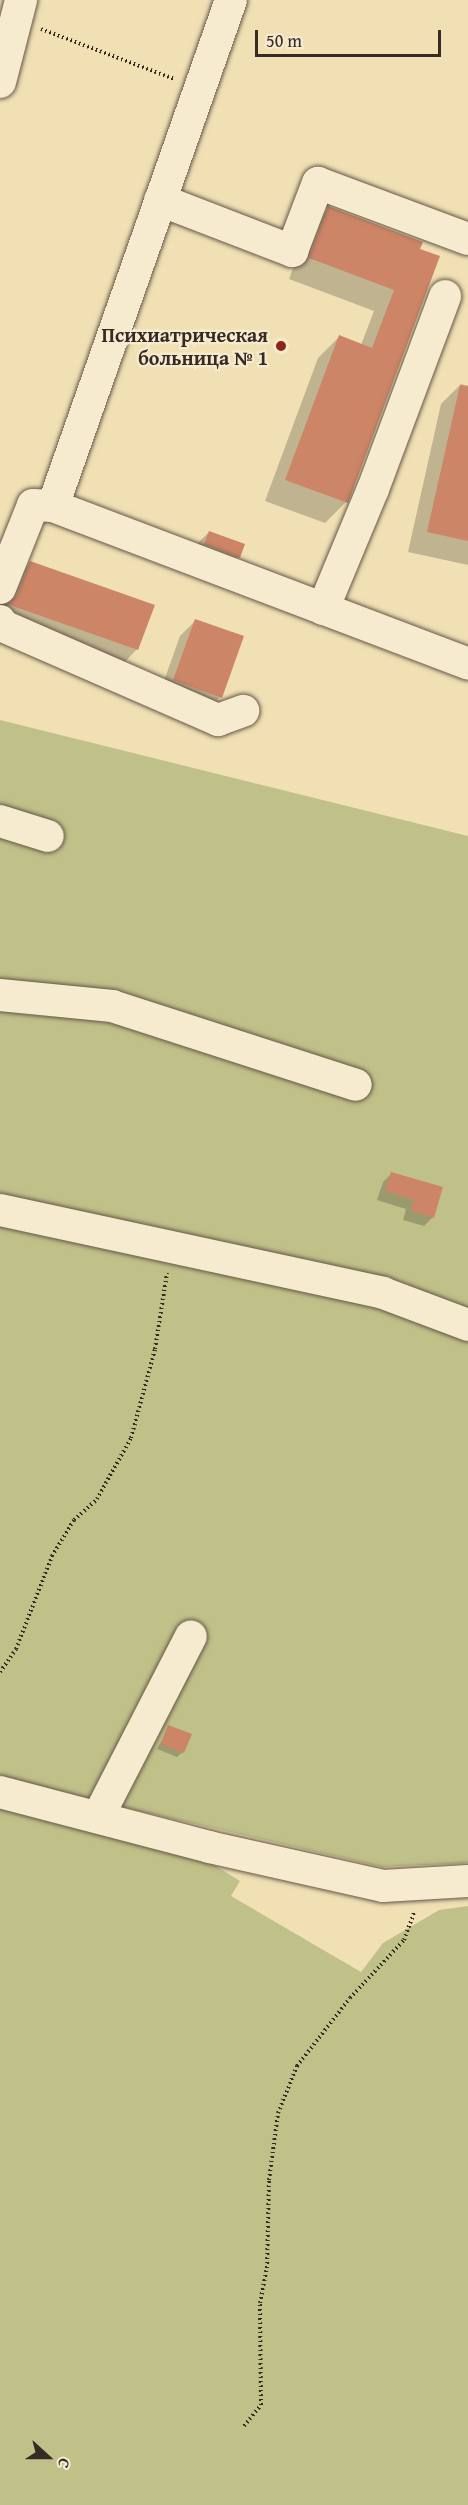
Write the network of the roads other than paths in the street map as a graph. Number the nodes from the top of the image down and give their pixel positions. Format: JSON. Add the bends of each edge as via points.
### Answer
{"nodes":[{"id":1,"x":231,"y":0,"type":"edge"},
{"id":2,"x":20,"y":7,"type":"edge"},
{"id":3,"x":0,"y":82,"type":"edge"},
{"id":4,"x":160,"y":200,"type":"junction"},
{"id":5,"x":468,"y":239,"type":"edge"},
{"id":6,"x":445,"y":296,"type":"dead end"},
{"id":7,"x":53,"y":506,"type":"junction"},
{"id":8,"x":0,"y":588,"type":"edge"},
{"id":9,"x":323,"y":609,"type":"junction"},
{"id":10,"x":0,"y":621,"type":"edge"},
{"id":11,"x":468,"y":664,"type":"edge"},
{"id":12,"x":243,"y":711,"type":"dead end"},
{"id":13,"x":0,"y":821,"type":"edge"},
{"id":14,"x":48,"y":837,"type":"dead end"},
{"id":15,"x":0,"y":995,"type":"edge"},
{"id":16,"x":356,"y":1085,"type":"dead end"},
{"id":17,"x":0,"y":1210,"type":"edge"},
{"id":18,"x":468,"y":1325,"type":"edge"},
{"id":19,"x":191,"y":1636,"type":"dead end"},
{"id":20,"x":0,"y":1792,"type":"edge"},
{"id":21,"x":98,"y":1817,"type":"junction"},
{"id":22,"x":468,"y":1881,"type":"edge"}],
"edges":[{"from":1,"to":4,"type":"lane"},
{"from":2,"to":3,"type":"lane"},
{"from":4,"to":5,"type":"lane","via":[[292,251],[318,183]]},
{"from":4,"to":7,"type":"lane"},
{"from":6,"to":9,"type":"lane","via":[[373,489]]},
{"from":7,"to":8,"type":"lane","via":[[33,505]]},
{"from":7,"to":9,"type":"lane"},
{"from":9,"to":11,"type":"lane"},
{"from":10,"to":12,"type":"lane","via":[[3,627],[218,720]]},
{"from":13,"to":14,"type":"lane"},
{"from":15,"to":16,"type":"lane","via":[[112,1006]]},
{"from":17,"to":18,"type":"lane","via":[[170,1250],[383,1293]]},
{"from":19,"to":21,"type":"lane"},
{"from":20,"to":21,"type":"lane"},
{"from":21,"to":22,"type":"lane","via":[[209,1847],[383,1886]]}]}
